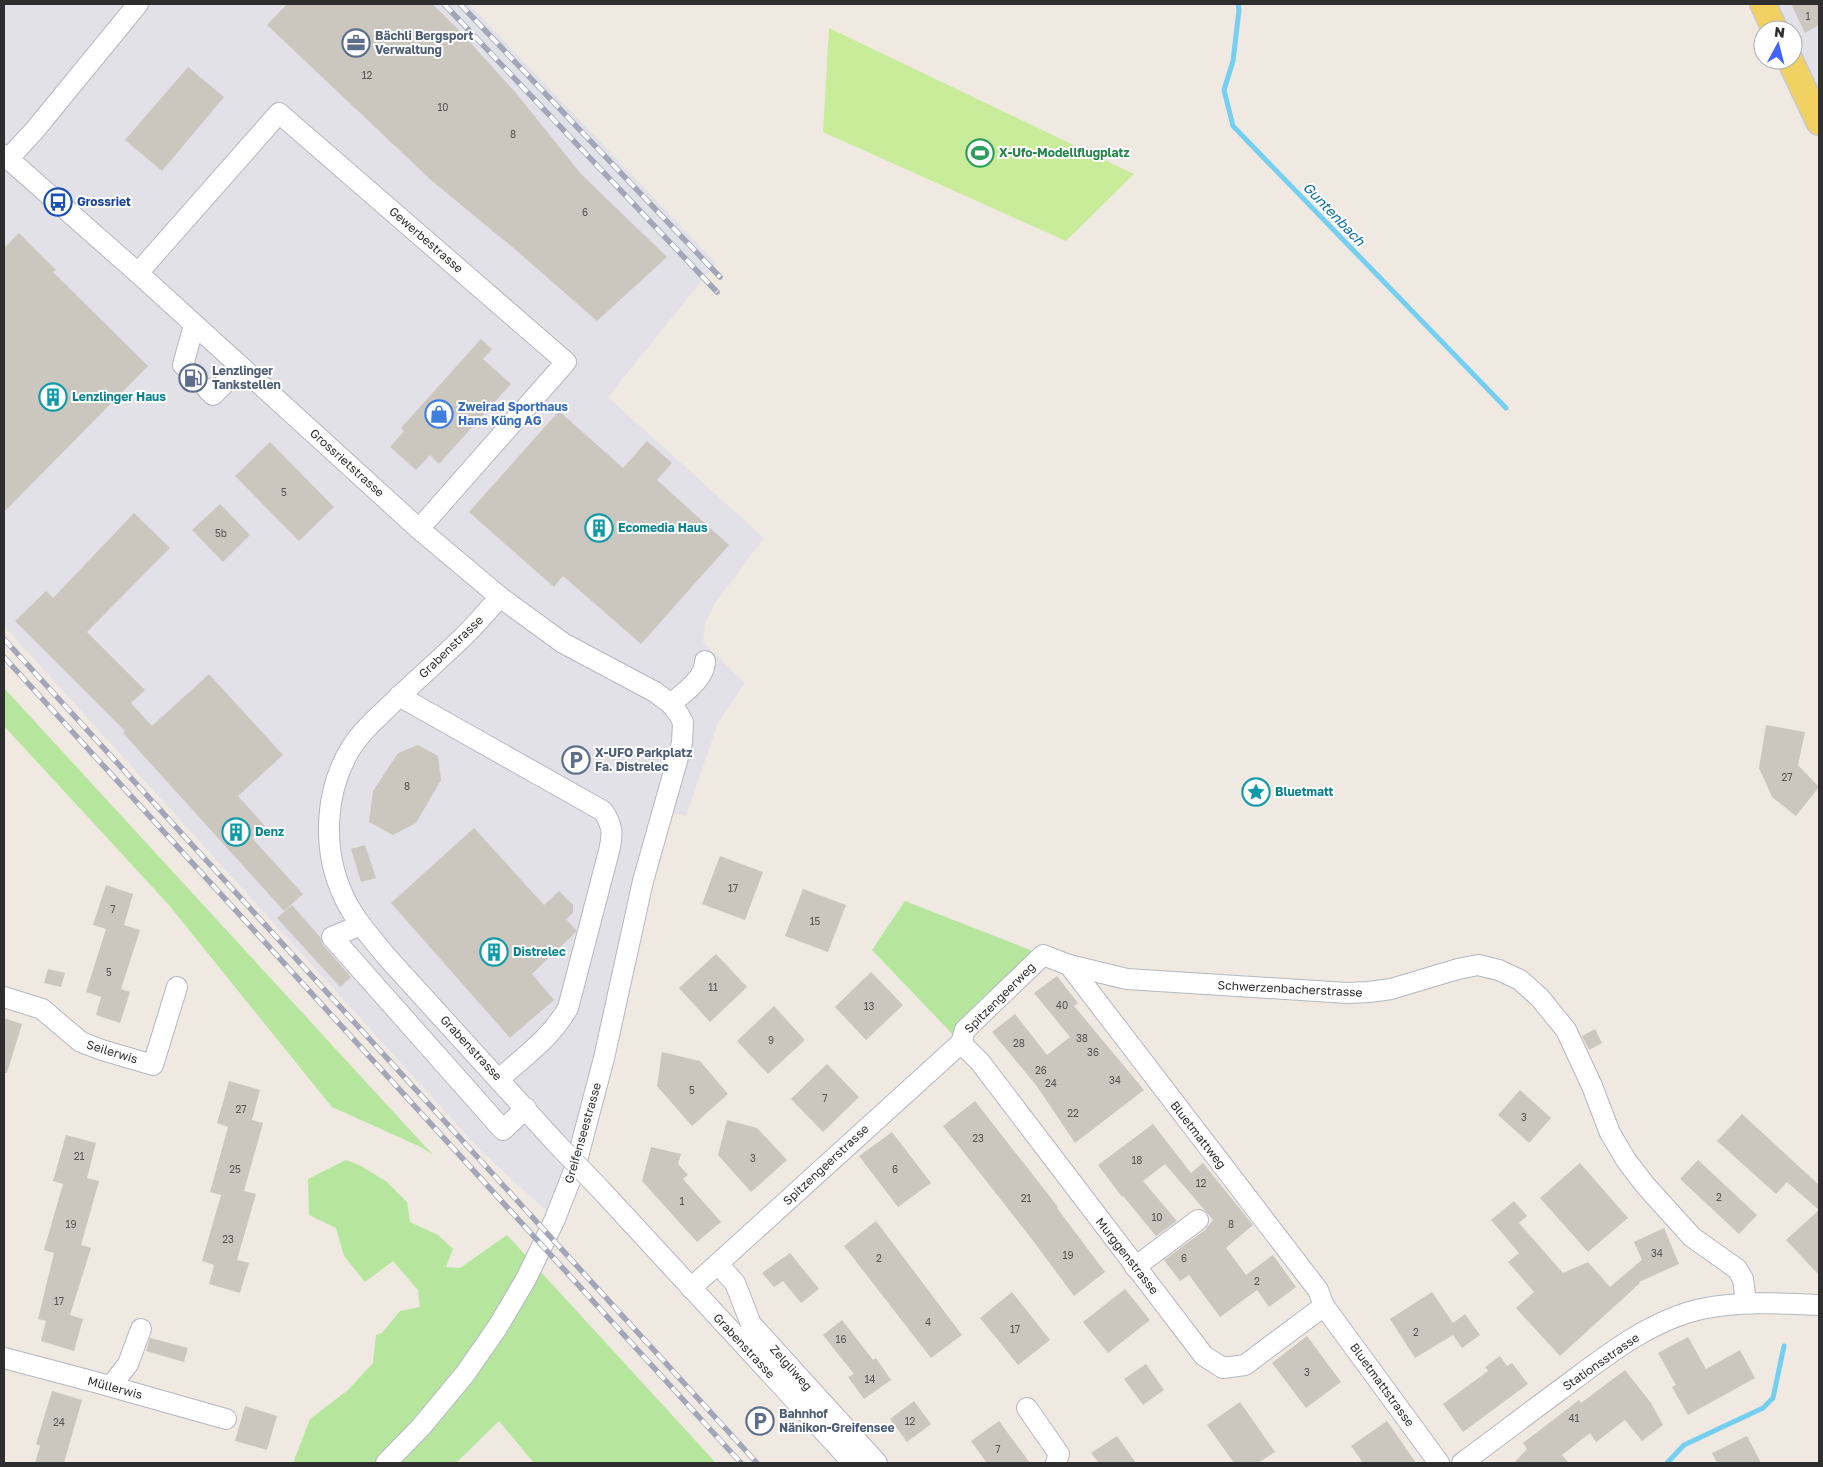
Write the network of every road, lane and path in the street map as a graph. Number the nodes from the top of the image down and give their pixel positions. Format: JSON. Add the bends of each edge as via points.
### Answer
{"nodes":[{"id":1,"x":138,"y":4,"type":"edge"},
{"id":2,"x":1763,"y":4,"type":"edge"},
{"id":3,"x":1770,"y":20,"type":"edge"},
{"id":4,"x":1795,"y":70,"type":"edge"},
{"id":5,"x":1819,"y":122,"type":"edge"},
{"id":6,"x":6,"y":157,"type":"edge"},
{"id":7,"x":138,"y":273,"type":"junction"},
{"id":8,"x":194,"y":324,"type":"junction"},
{"id":9,"x":185,"y":366,"type":"dead end"},
{"id":10,"x":241,"y":367,"type":"junction"},
{"id":11,"x":207,"y":389,"type":"dead end"},
{"id":12,"x":419,"y":529,"type":"junction"},
{"id":13,"x":500,"y":597,"type":"junction"},
{"id":14,"x":705,"y":661,"type":"dead end"},
{"id":15,"x":399,"y":696,"type":"junction"},
{"id":16,"x":670,"y":704,"type":"junction"},
{"id":17,"x":679,"y":755,"type":"joint"},
{"id":18,"x":361,"y":925,"type":"junction"},
{"id":19,"x":1043,"y":955,"type":"joint"},
{"id":20,"x":1068,"y":965,"type":"junction"},
{"id":21,"x":177,"y":988,"type":"dead end"},
{"id":22,"x":4,"y":997,"type":"edge"},
{"id":23,"x":961,"y":1043,"type":"junction"},
{"id":24,"x":499,"y":1079,"type":"junction"},
{"id":25,"x":526,"y":1108,"type":"junction"},
{"id":26,"x":1198,"y":1220,"type":"dead end"},
{"id":27,"x":718,"y":1264,"type":"junction"},
{"id":28,"x":1135,"y":1267,"type":"junction"},
{"id":29,"x":691,"y":1288,"type":"junction"},
{"id":30,"x":1746,"y":1303,"type":"junction"},
{"id":31,"x":1324,"y":1306,"type":"junction"},
{"id":32,"x":1819,"y":1306,"type":"edge"},
{"id":33,"x":140,"y":1329,"type":"dead end"},
{"id":34,"x":4,"y":1358,"type":"edge"},
{"id":35,"x":111,"y":1386,"type":"junction"},
{"id":36,"x":1027,"y":1408,"type":"dead end"},
{"id":37,"x":226,"y":1419,"type":"dead end"},
{"id":38,"x":386,"y":1463,"type":"edge"},
{"id":39,"x":853,"y":1463,"type":"edge"},
{"id":40,"x":877,"y":1463,"type":"edge"},
{"id":41,"x":1056,"y":1463,"type":"edge"},
{"id":42,"x":1439,"y":1463,"type":"edge"},
{"id":43,"x":1462,"y":1463,"type":"edge"}],
"edges":[{"from":1,"to":6,"type":"street","via":[[34,131]]},
{"from":2,"to":3,"type":"main road"},
{"from":4,"to":5,"type":"main road"},
{"from":6,"to":7,"type":"street","name":"Grossrietstrasse"},
{"from":7,"to":8,"type":"street","name":"Grossrietstrasse"},
{"from":7,"to":12,"type":"street","name":"Gewerbestrasse","via":[[279,113],[566,362]]},
{"from":8,"to":9,"type":"street"},
{"from":8,"to":10,"type":"street","name":"Grossrietstrasse"},
{"from":10,"to":11,"type":"street","via":[[213,395]]},
{"from":10,"to":12,"type":"street","name":"Grossrietstrasse"},
{"from":12,"to":13,"type":"street","name":"Grossrietstrasse"},
{"from":13,"to":15,"type":"street","name":"Grabenstrasse","via":[[463,637]]},
{"from":13,"to":16,"type":"street","name":"Grossrietstrasse","via":[[564,643]]},
{"from":14,"to":16,"type":"street","via":[[702,675]]},
{"from":15,"to":18,"type":"street","name":"Grabenstrasse","via":[[351,747],[332,797],[328,823],[334,871],[344,898]]},
{"from":15,"to":24,"type":"street","via":[[603,811],[610,822],[612,837],[568,1008],[544,1041]]},
{"from":16,"to":17,"type":"street","name":"Grossrietstrasse","via":[[683,722]]},
{"from":17,"to":38,"type":"street","name":"Greifenseestrasse","via":[[643,881],[578,1159],[555,1219],[492,1336],[421,1427]]},
{"from":18,"to":24,"type":"street","name":"Grabenstrasse"},
{"from":18,"to":25,"type":"street","via":[[332,937],[503,1130]]},
{"from":19,"to":20,"type":"street","name":"Schwerzenbacherstrasse"},
{"from":19,"to":23,"type":"street","name":"Spitzengeerweg","via":[[965,1030]]},
{"from":20,"to":30,"type":"street","name":"Schwerzenbacherstrasse","via":[[1134,980],[1347,993],[1391,989],[1478,965],[1520,980],[1540,998],[1566,1030],[1610,1133],[1626,1160],[1692,1237],[1737,1269],[1743,1279]]},
{"from":20,"to":31,"type":"street","name":"Bluetmattweg","via":[[1318,1290]]},
{"from":21,"to":22,"type":"street","name":"Seilerwis","via":[[153,1064],[81,1042],[42,1009]]},
{"from":23,"to":27,"type":"street","name":"Spitzengeerstrasse"},
{"from":23,"to":28,"type":"street","name":"Murggenstrasse","via":[[980,1062]]},
{"from":24,"to":25,"type":"street","name":"Grabenstrasse"},
{"from":25,"to":29,"type":"street","name":"Grabenstrasse","bridge":true},
{"from":26,"to":28,"type":"street"},
{"from":27,"to":29,"type":"street","name":"Spitzengeerstrasse"},
{"from":27,"to":40,"type":"street","name":"Zelgliweg","via":[[735,1283],[751,1324]]},
{"from":28,"to":31,"type":"street","name":"Murggenstrasse","via":[[1204,1356],[1223,1368],[1245,1365]]},
{"from":29,"to":39,"type":"street","name":"Grabenstrasse"},
{"from":30,"to":32,"type":"street","name":"Stationsstrasse"},
{"from":30,"to":43,"type":"street","name":"Stationsstrasse","via":[[1700,1310],[1651,1328],[1625,1343]]},
{"from":31,"to":42,"type":"street","name":"Bluetmattstrasse"},
{"from":33,"to":35,"type":"street","via":[[128,1364]]},
{"from":34,"to":35,"type":"street","name":"Müllerwis"},
{"from":35,"to":37,"type":"street","name":"Müllerwis"},
{"from":36,"to":41,"type":"street","via":[[1059,1454]]}]}
